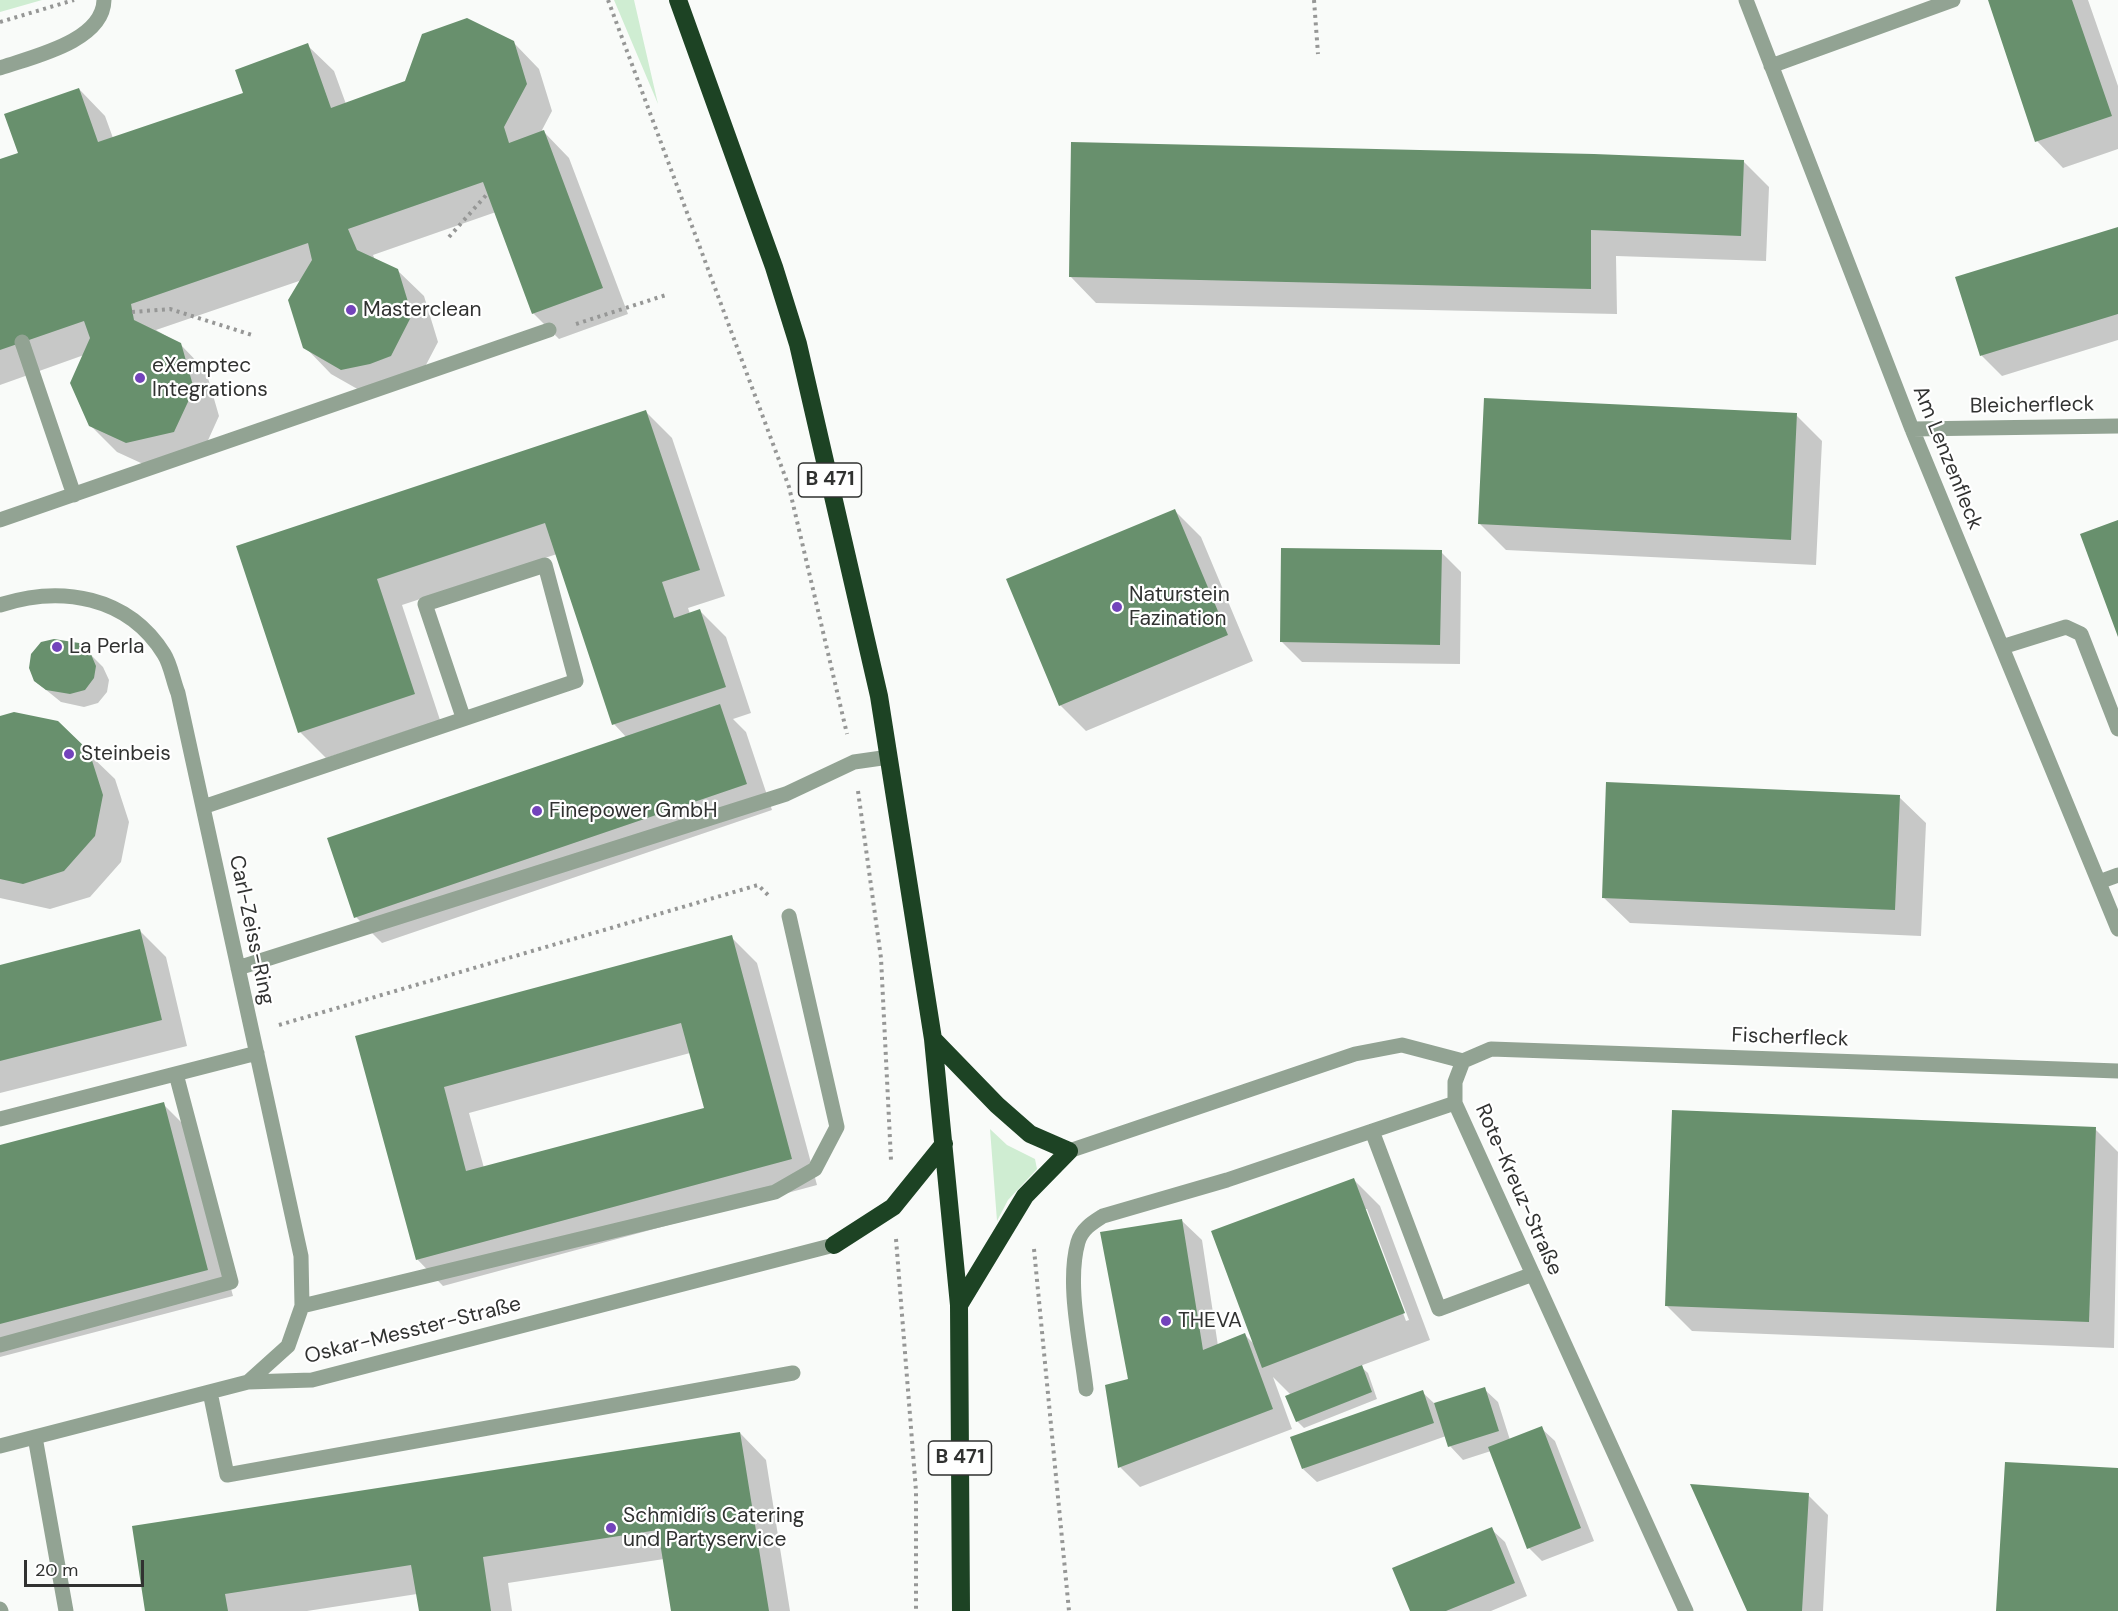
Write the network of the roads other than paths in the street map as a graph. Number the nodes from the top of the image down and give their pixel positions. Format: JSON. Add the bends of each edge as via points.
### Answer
{"nodes":[{"id":1,"x":104,"y":0,"type":"edge"},
{"id":2,"x":678,"y":0,"type":"edge"},
{"id":3,"x":1746,"y":0,"type":"edge"},
{"id":4,"x":1953,"y":0,"type":"edge"},
{"id":5,"x":1771,"y":66,"type":"junction"},
{"id":6,"x":0,"y":68,"type":"edge"},
{"id":7,"x":549,"y":330,"type":"road end"},
{"id":8,"x":22,"y":342,"type":"dead end"},
{"id":9,"x":2118,"y":426,"type":"edge"},
{"id":10,"x":1912,"y":429,"type":"junction"},
{"id":11,"x":74,"y":495,"type":"junction"},
{"id":12,"x":0,"y":520,"type":"edge"},
{"id":13,"x":0,"y":605,"type":"edge"},
{"id":14,"x":2002,"y":647,"type":"junction"},
{"id":15,"x":463,"y":717,"type":"junction"},
{"id":16,"x":2118,"y":729,"type":"edge"},
{"id":17,"x":889,"y":757,"type":"junction"},
{"id":18,"x":203,"y":807,"type":"junction"},
{"id":19,"x":2118,"y":875,"type":"edge"},
{"id":20,"x":2099,"y":882,"type":"junction"},
{"id":21,"x":789,"y":916,"type":"road end"},
{"id":22,"x":2118,"y":929,"type":"edge"},
{"id":23,"x":238,"y":968,"type":"junction"},
{"id":24,"x":933,"y":1038,"type":"junction"},
{"id":25,"x":257,"y":1053,"type":"junction"},
{"id":26,"x":1463,"y":1061,"type":"junction"},
{"id":27,"x":2118,"y":1071,"type":"edge"},
{"id":28,"x":176,"y":1074,"type":"junction"},
{"id":29,"x":1455,"y":1103,"type":"junction"},
{"id":30,"x":0,"y":1119,"type":"edge"},
{"id":31,"x":1372,"y":1131,"type":"junction"},
{"id":32,"x":944,"y":1144,"type":"junction"},
{"id":33,"x":1069,"y":1151,"type":"junction"},
{"id":34,"x":834,"y":1245,"type":"joint"},
{"id":35,"x":1533,"y":1274,"type":"junction"},
{"id":36,"x":958,"y":1305,"type":"junction"},
{"id":37,"x":302,"y":1306,"type":"junction"},
{"id":38,"x":0,"y":1345,"type":"edge"},
{"id":39,"x":793,"y":1373,"type":"dead end"},
{"id":40,"x":248,"y":1382,"type":"junction"},
{"id":41,"x":1086,"y":1389,"type":"dead end"},
{"id":42,"x":210,"y":1392,"type":"junction"},
{"id":43,"x":35,"y":1437,"type":"junction"},
{"id":44,"x":0,"y":1446,"type":"edge"},
{"id":45,"x":66,"y":1611,"type":"edge"},
{"id":46,"x":961,"y":1611,"type":"edge"},
{"id":47,"x":1686,"y":1611,"type":"edge"}],
"edges":[{"from":1,"to":6,"type":"street","via":[[104,8],[90,28],[69,44]]},
{"from":2,"to":17,"type":"highway","number":"B 471","via":[[798,344],[879,696]]},
{"from":3,"to":5,"type":"street","name":"Am Lenzenfleck"},
{"from":4,"to":5,"type":"street"},
{"from":5,"to":10,"type":"street","name":"Am Lenzenfleck"},
{"from":7,"to":11,"type":"street"},
{"from":8,"to":11,"type":"street"},
{"from":9,"to":10,"type":"street","name":"Bleicherfleck"},
{"from":10,"to":14,"type":"street","name":"Am Lenzenfleck"},
{"from":11,"to":12,"type":"street"},
{"from":13,"to":18,"type":"street","name":"Carl-Zeiss-Ring","via":[[17,599],[65,594],[106,604],[141,626],[165,655],[178,693]]},
{"from":14,"to":16,"type":"street","via":[[2066,627],[2080,634]]},
{"from":14,"to":20,"type":"street","name":"Am Lenzenfleck"},
{"from":15,"to":15,"type":"street","via":[[576,681],[545,565],[425,604]]},
{"from":15,"to":18,"type":"street"},
{"from":17,"to":23,"type":"street","via":[[854,762],[786,794]]},
{"from":17,"to":24,"type":"highway","number":"B 471"},
{"from":18,"to":23,"type":"street","name":"Carl-Zeiss-Ring"},
{"from":19,"to":20,"type":"street"},
{"from":20,"to":22,"type":"street","name":"Am Lenzenfleck"},
{"from":21,"to":37,"type":"street","via":[[837,1127],[815,1169],[775,1192]]},
{"from":23,"to":25,"type":"street","name":"Carl-Zeiss-Ring"},
{"from":24,"to":32,"type":"highway","number":"B 471"},
{"from":24,"to":33,"type":"highway","via":[[1030,1134]]},
{"from":25,"to":28,"type":"street"},
{"from":25,"to":37,"type":"street","name":"Carl-Zeiss-Ring","via":[[301,1256]]},
{"from":26,"to":27,"type":"street","name":"Fischerfleck","via":[[1491,1049]]},
{"from":26,"to":29,"type":"street","name":"Rote-Kreuz-Straße","via":[[1455,1082]]},
{"from":26,"to":33,"type":"street","via":[[1402,1045],[1354,1054]]},
{"from":28,"to":30,"type":"street"},
{"from":28,"to":38,"type":"street","via":[[231,1282]]},
{"from":29,"to":31,"type":"street"},
{"from":29,"to":35,"type":"street","name":"Rote-Kreuz-Straße"},
{"from":31,"to":35,"type":"street","via":[[1439,1309]]},
{"from":31,"to":41,"type":"street","via":[[1227,1180],[1103,1216],[1087,1227],[1078,1240],[1073,1276]]},
{"from":32,"to":34,"type":"highway","via":[[893,1207]]},
{"from":32,"to":36,"type":"highway","number":"B 471"},
{"from":33,"to":36,"type":"highway","via":[[1024,1196]]},
{"from":34,"to":40,"type":"street","name":"Oskar-Messter-Straße","via":[[312,1380]]},
{"from":35,"to":47,"type":"street","name":"Rote-Kreuz-Straße"},
{"from":36,"to":46,"type":"highway","number":"B 471"},
{"from":37,"to":40,"type":"street","name":"Carl-Zeiss-Ring","via":[[288,1346]]},
{"from":39,"to":42,"type":"street","via":[[227,1474]]},
{"from":40,"to":42,"type":"street","name":"Oskar-Messter-Straße"},
{"from":42,"to":43,"type":"street","name":"Oskar-Messter-Straße"},
{"from":43,"to":44,"type":"street","name":"Oskar-Messter-Straße"},
{"from":43,"to":45,"type":"street"}]}
